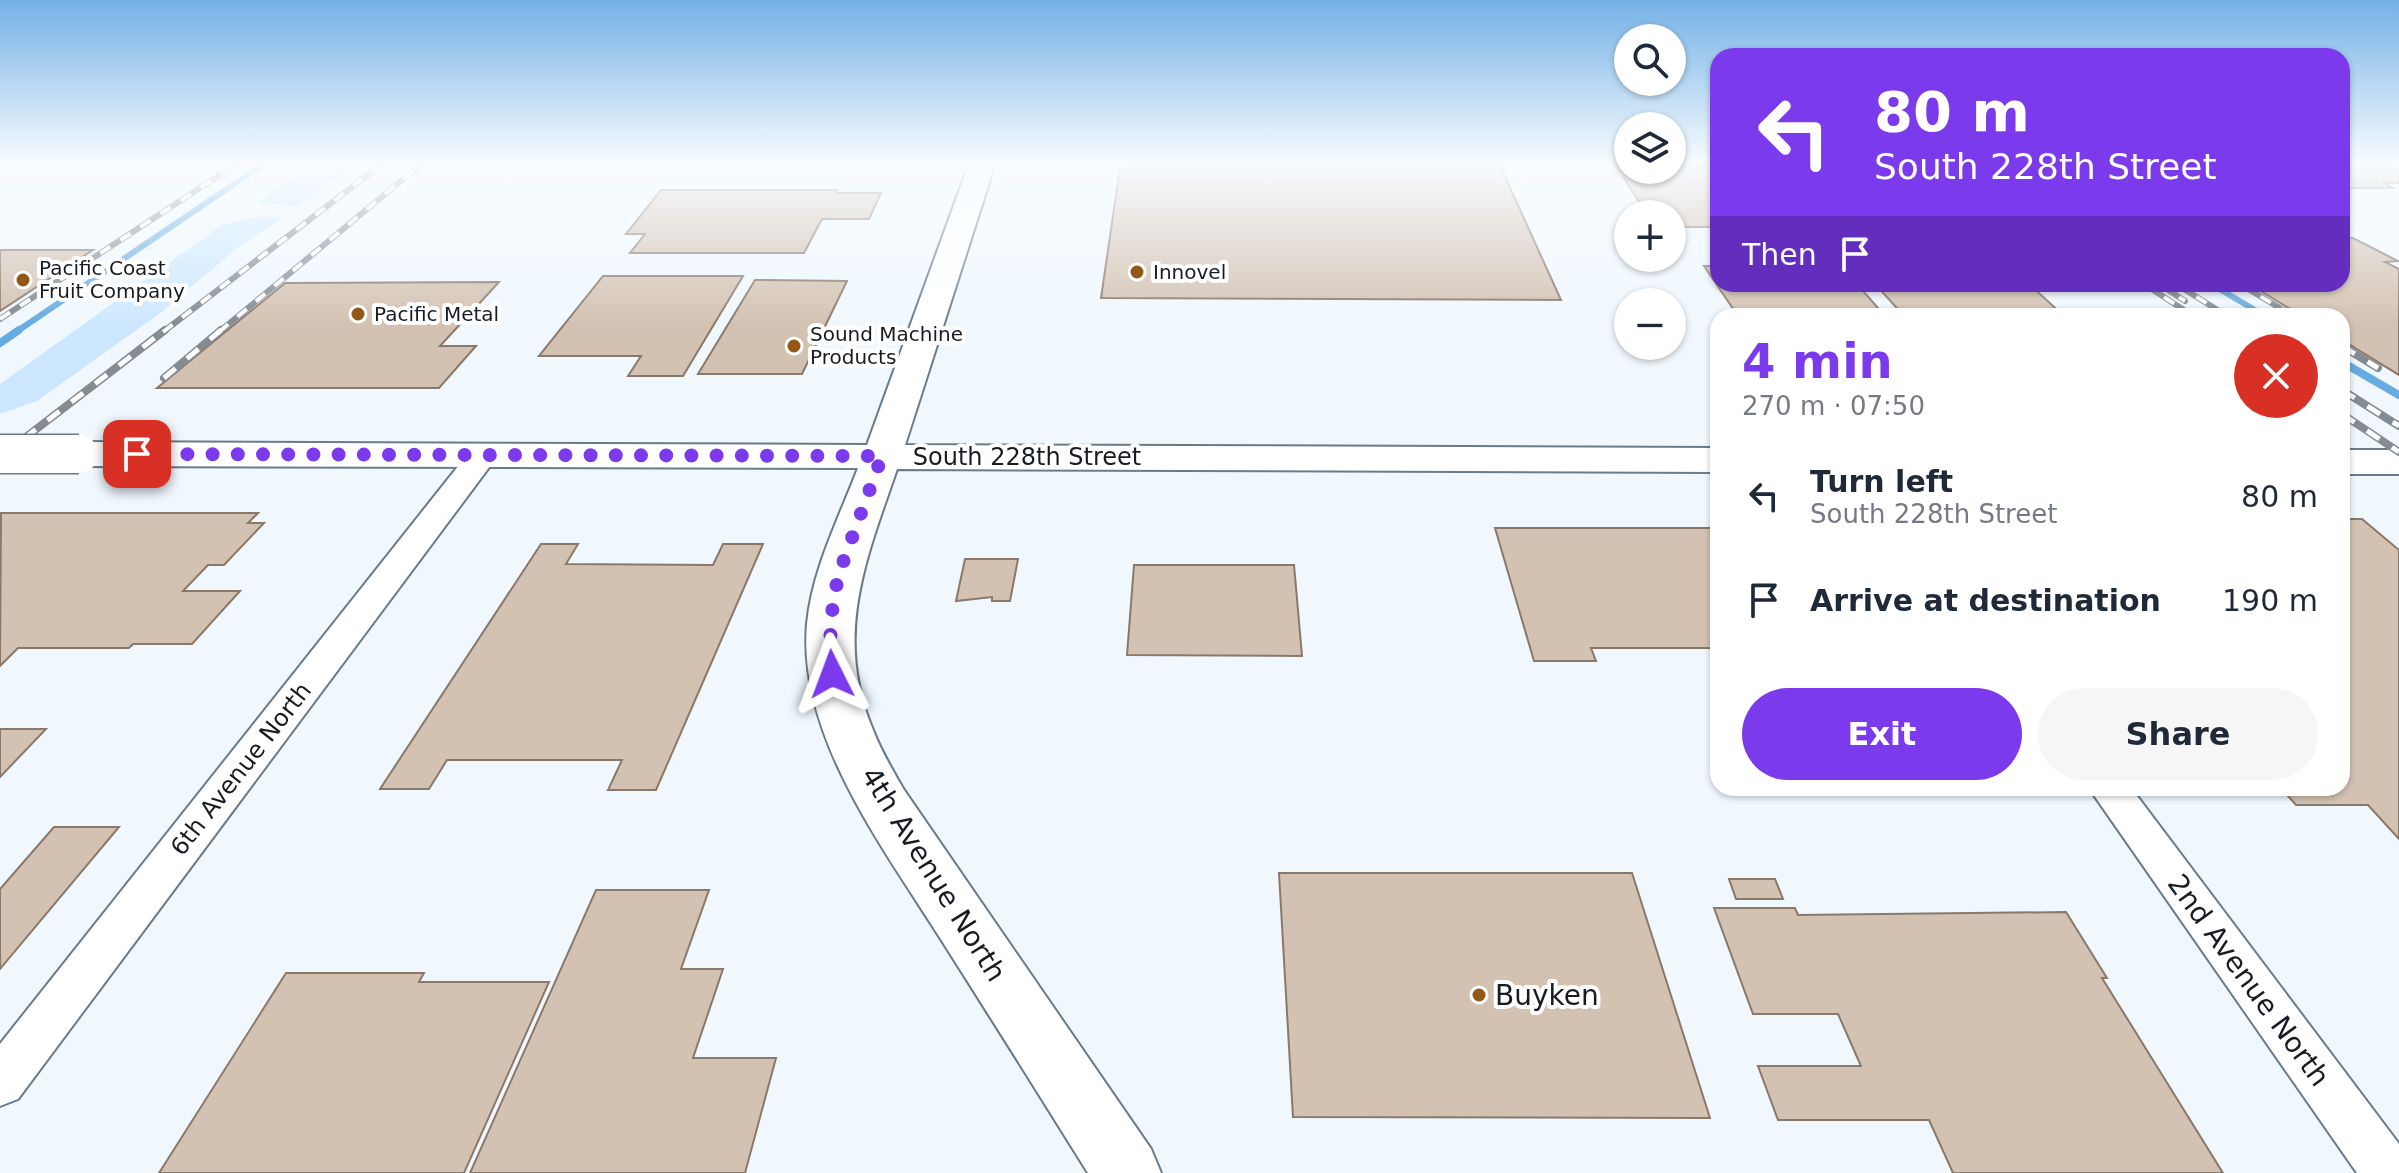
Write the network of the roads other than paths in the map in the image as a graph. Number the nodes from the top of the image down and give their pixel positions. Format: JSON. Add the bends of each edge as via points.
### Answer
{"nodes":[{"id":1,"x":964,"y":216,"type":"edge"},
{"id":2,"x":0,"y":454,"type":"edge"},
{"id":3,"x":482,"y":456,"type":"junction"},
{"id":4,"x":882,"y":456,"type":"junction"},
{"id":5,"x":1710,"y":460,"type":"edge"},
{"id":6,"x":2350,"y":462,"type":"edge"},
{"id":7,"x":2391,"y":462,"type":"edge"},
{"id":8,"x":2115,"y":796,"type":"edge"},
{"id":9,"x":0,"y":1083,"type":"edge"},
{"id":10,"x":1127,"y":1173,"type":"edge"},
{"id":11,"x":2388,"y":1173,"type":"edge"}],
"edges":[{"from":1,"to":4,"type":"main road","name":"4th Avenue North"},
{"from":2,"to":3,"type":"main road","name":"South 228th Street","bridge":true},
{"from":3,"to":4,"type":"main road","name":"South 228th Street"},
{"from":3,"to":9,"type":"street","name":"6th Avenue North"},
{"from":4,"to":5,"type":"main road","name":"South 228th Street"},
{"from":4,"to":10,"type":"main road","name":"4th Avenue North","via":[[838,576],[830,624],[832,674],[847,729],[883,802]]},
{"from":6,"to":7,"type":"main road"},
{"from":8,"to":11,"type":"street","name":"2nd Avenue North"}]}
